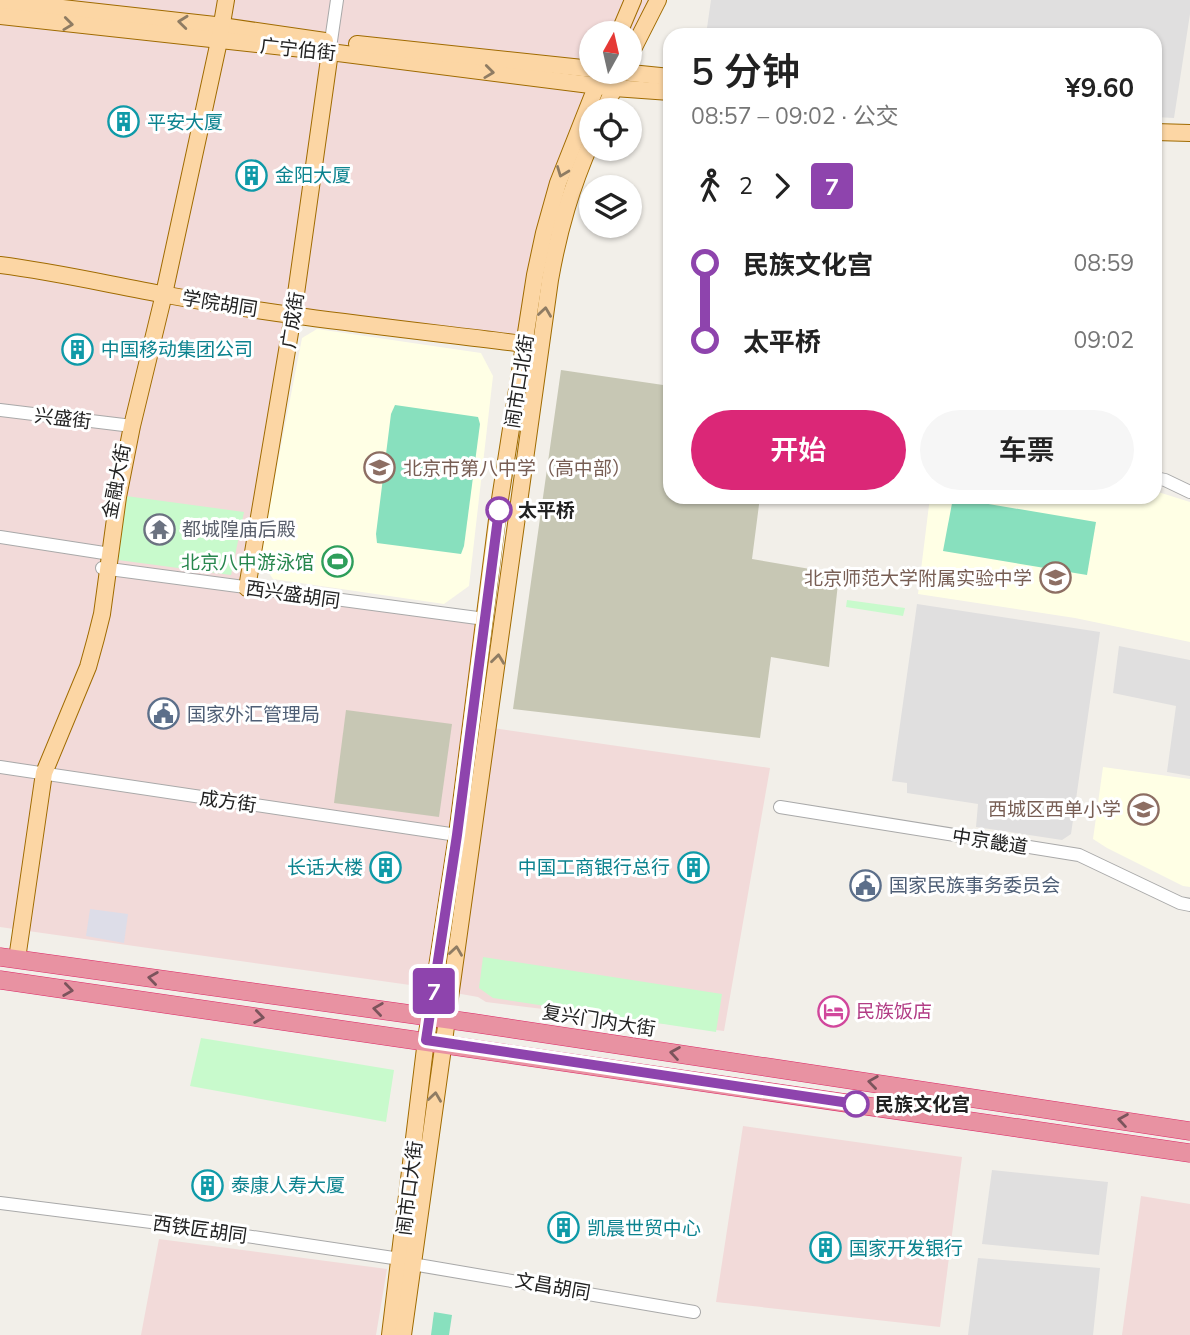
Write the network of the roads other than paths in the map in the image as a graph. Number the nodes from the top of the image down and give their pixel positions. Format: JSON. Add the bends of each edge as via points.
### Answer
{"nodes":[{"id":1,"x":219,"y":0,"type":"edge"},
{"id":2,"x":226,"y":0,"type":"edge"},
{"id":3,"x":337,"y":0,"type":"edge"},
{"id":4,"x":633,"y":0,"type":"edge"},
{"id":5,"x":658,"y":0,"type":"edge"},
{"id":6,"x":0,"y":1,"type":"edge"},
{"id":7,"x":0,"y":16,"type":"edge"},
{"id":8,"x":624,"y":21,"type":"edge"},
{"id":9,"x":642,"y":31,"type":"edge"},
{"id":10,"x":217,"y":33,"type":"junction"},
{"id":11,"x":331,"y":46,"type":"junction"},
{"id":12,"x":579,"y":68,"type":"edge"},
{"id":13,"x":642,"y":74,"type":"edge"},
{"id":14,"x":663,"y":76,"type":"edge"},
{"id":15,"x":579,"y":77,"type":"edge"},
{"id":16,"x":597,"y":84,"type":"edge"},
{"id":17,"x":606,"y":84,"type":"edge"},
{"id":18,"x":616,"y":84,"type":"edge"},
{"id":19,"x":614,"y":89,"type":"junction"},
{"id":20,"x":663,"y":92,"type":"edge"},
{"id":21,"x":610,"y":98,"type":"edge"},
{"id":22,"x":1162,"y":132,"type":"edge"},
{"id":23,"x":1190,"y":133,"type":"edge"},
{"id":24,"x":1162,"y":143,"type":"edge"},
{"id":25,"x":1190,"y":143,"type":"edge"},
{"id":26,"x":583,"y":161,"type":"edge"},
{"id":27,"x":0,"y":265,"type":"edge"},
{"id":28,"x":161,"y":294,"type":"junction"},
{"id":29,"x":293,"y":315,"type":"junction"},
{"id":30,"x":524,"y":344,"type":"junction"},
{"id":31,"x":0,"y":410,"type":"edge"},
{"id":32,"x":129,"y":426,"type":"junction"},
{"id":33,"x":1162,"y":479,"type":"edge"},
{"id":34,"x":1190,"y":492,"type":"edge"},
{"id":35,"x":0,"y":537,"type":"edge"},
{"id":36,"x":105,"y":563,"type":"junction"},
{"id":37,"x":247,"y":588,"type":"junction"},
{"id":38,"x":485,"y":619,"type":"junction"},
{"id":39,"x":471,"y":724,"type":"junction"},
{"id":40,"x":489,"y":727,"type":"junction"},
{"id":41,"x":0,"y":767,"type":"edge"},
{"id":42,"x":41,"y":773,"type":"junction"},
{"id":43,"x":780,"y":807,"type":"dead end"},
{"id":44,"x":457,"y":835,"type":"junction"},
{"id":45,"x":1190,"y":905,"type":"edge"},
{"id":46,"x":9,"y":958,"type":"edge"},
{"id":47,"x":0,"y":980,"type":"edge"},
{"id":48,"x":438,"y":1017,"type":"junction"},
{"id":49,"x":434,"y":1042,"type":"junction"},
{"id":50,"x":1190,"y":1131,"type":"edge"},
{"id":51,"x":1190,"y":1153,"type":"edge"},
{"id":52,"x":0,"y":1203,"type":"edge"},
{"id":53,"x":406,"y":1261,"type":"junction"},
{"id":54,"x":694,"y":1312,"type":"dead end"},
{"id":55,"x":390,"y":1335,"type":"edge"},
{"id":56,"x":403,"y":1335,"type":"edge"}],
"edges":[{"from":1,"to":10,"type":"main road","name":"金融大街"},
{"from":2,"to":10,"type":"main road"},
{"from":3,"to":11,"type":"street"},
{"from":4,"to":8,"type":"main road"},
{"from":5,"to":9,"type":"main road"},
{"from":10,"to":6,"type":"main road","name":"广宁伯街","one_way":true},
{"from":7,"to":10,"type":"main road","name":"广宁伯街","one_way":true},
{"from":10,"to":11,"type":"main road","name":"广宁伯街"},
{"from":10,"to":28,"type":"main road","name":"金融大街"},
{"from":11,"to":12,"type":"main road","name":"广宁伯街"},
{"from":11,"to":15,"type":"main road","name":"广宁伯街","one_way":true},
{"from":11,"to":29,"type":"main road","name":"广成街"},
{"from":13,"to":14,"type":"main road"},
{"from":16,"to":30,"type":"main road","name":"闹市口北街","one_way":true,"via":[[558,183]]},
{"from":17,"to":19,"type":"main road","name":"广宁伯街"},
{"from":18,"to":19,"type":"main road"},
{"from":19,"to":20,"type":"main road","name":"广宁伯街"},
{"from":19,"to":21,"type":"main road"},
{"from":22,"to":23,"type":"main road"},
{"from":24,"to":25,"type":"main road"},
{"from":40,"to":26,"type":"main road","name":"闹市口北街","one_way":true,"via":[[557,237]]},
{"from":27,"to":28,"type":"main road","name":"学院胡同"},
{"from":28,"to":29,"type":"main road","name":"学院胡同"},
{"from":28,"to":32,"type":"main road","name":"金融大街"},
{"from":29,"to":30,"type":"main road","name":"学院胡同"},
{"from":29,"to":37,"type":"main road","name":"广成街"},
{"from":30,"to":38,"type":"main road","name":"闹市口北街"},
{"from":31,"to":32,"type":"street","name":"兴盛街"},
{"from":32,"to":36,"type":"main road","name":"金融大街"},
{"from":33,"to":34,"type":"street"},
{"from":35,"to":36,"type":"street","name":"西兴盛胡同"},
{"from":36,"to":37,"type":"street","name":"西兴盛胡同"},
{"from":36,"to":42,"type":"main road","name":"金融大街","via":[[102,614],[90,657]]},
{"from":37,"to":38,"type":"street","name":"西兴盛胡同"},
{"from":38,"to":39,"type":"main road","name":"闹市口北街"},
{"from":39,"to":40,"type":"main road"},
{"from":39,"to":44,"type":"main road","name":"闹市口北街"},
{"from":48,"to":40,"type":"main road","name":"闹市口北街","one_way":true},
{"from":41,"to":42,"type":"street","name":"成方街"},
{"from":42,"to":44,"type":"street","name":"成方街"},
{"from":42,"to":46,"type":"main road","name":"金融大街"},
{"from":43,"to":45,"type":"street","name":"中京畿道","via":[[1079,855]]},
{"from":44,"to":48,"type":"main road","name":"闹市口北街"},
{"from":48,"to":46,"type":"highway","name":"复兴门内大街","one_way":true},
{"from":47,"to":49,"type":"highway","one_way":true},
{"from":48,"to":49,"type":"main road","name":"闹市口大街"},
{"from":50,"to":48,"type":"highway","name":"复兴门内大街","one_way":true},
{"from":49,"to":51,"type":"highway"},
{"from":49,"to":53,"type":"main road","name":"闹市口大街"},
{"from":52,"to":53,"type":"street","name":"西铁匠胡同"},
{"from":53,"to":54,"type":"street","name":"文昌胡同"},
{"from":53,"to":55,"type":"main road","name":"闹市口大街"},
{"from":53,"to":56,"type":"main road","name":"闹市口大街"}]}
